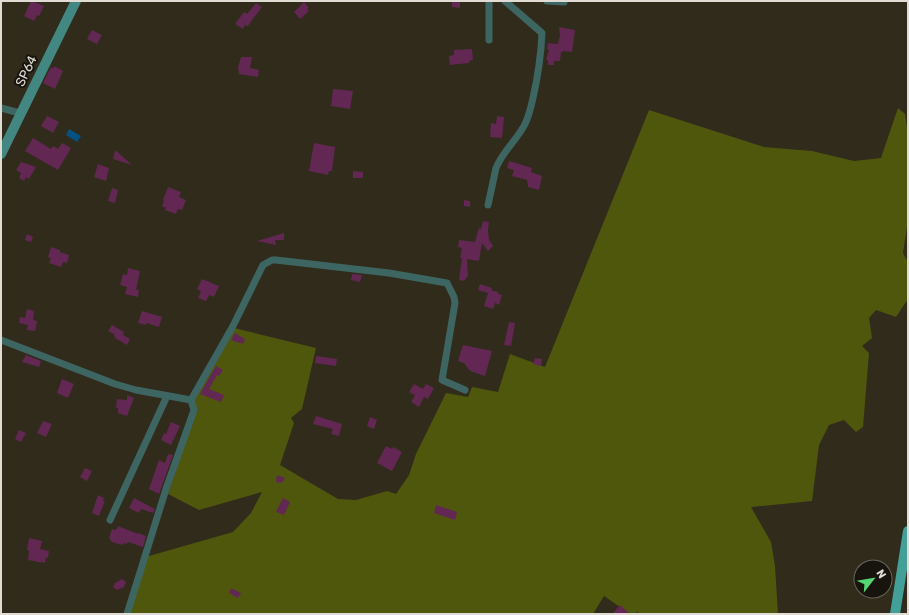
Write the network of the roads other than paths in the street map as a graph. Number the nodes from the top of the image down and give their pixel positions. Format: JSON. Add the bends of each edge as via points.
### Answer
{"nodes":[{"id":1,"x":76,"y":1,"type":"edge"},
{"id":2,"x":488,"y":1,"type":"edge"},
{"id":3,"x":505,"y":1,"type":"edge"},
{"id":4,"x":547,"y":1,"type":"edge"},
{"id":5,"x":564,"y":2,"type":"edge"},
{"id":6,"x":489,"y":40,"type":"dead end"},
{"id":7,"x":1,"y":108,"type":"edge"},
{"id":8,"x":20,"y":114,"type":"junction"},
{"id":9,"x":1,"y":154,"type":"edge"},
{"id":10,"x":488,"y":205,"type":"dead end"},
{"id":11,"x":1,"y":340,"type":"edge"},
{"id":12,"x":465,"y":390,"type":"dead end"},
{"id":13,"x":167,"y":396,"type":"junction"},
{"id":14,"x":191,"y":400,"type":"junction"},
{"id":15,"x":110,"y":520,"type":"dead end"},
{"id":16,"x":908,"y":531,"type":"edge"},
{"id":17,"x":127,"y":614,"type":"edge"},
{"id":18,"x":895,"y":614,"type":"edge"}],
"edges":[{"from":1,"to":8,"type":"street","name":"SP64","number":"SP64"},
{"from":2,"to":6,"type":"street"},
{"from":3,"to":10,"type":"street","via":[[542,33],[540,61],[528,117],[498,162]]},
{"from":4,"to":5,"type":"street"},
{"from":7,"to":8,"type":"street"},
{"from":8,"to":9,"type":"street","name":"SP64","number":"SP64"},
{"from":11,"to":13,"type":"street","via":[[116,384]]},
{"from":12,"to":14,"type":"street","via":[[442,380],[455,303],[447,283],[388,273],[272,260],[263,265],[233,326]]},
{"from":13,"to":14,"type":"street"},
{"from":13,"to":15,"type":"street"},
{"from":14,"to":17,"type":"street","via":[[194,410]]},
{"from":16,"to":18,"type":"main road"}]}
